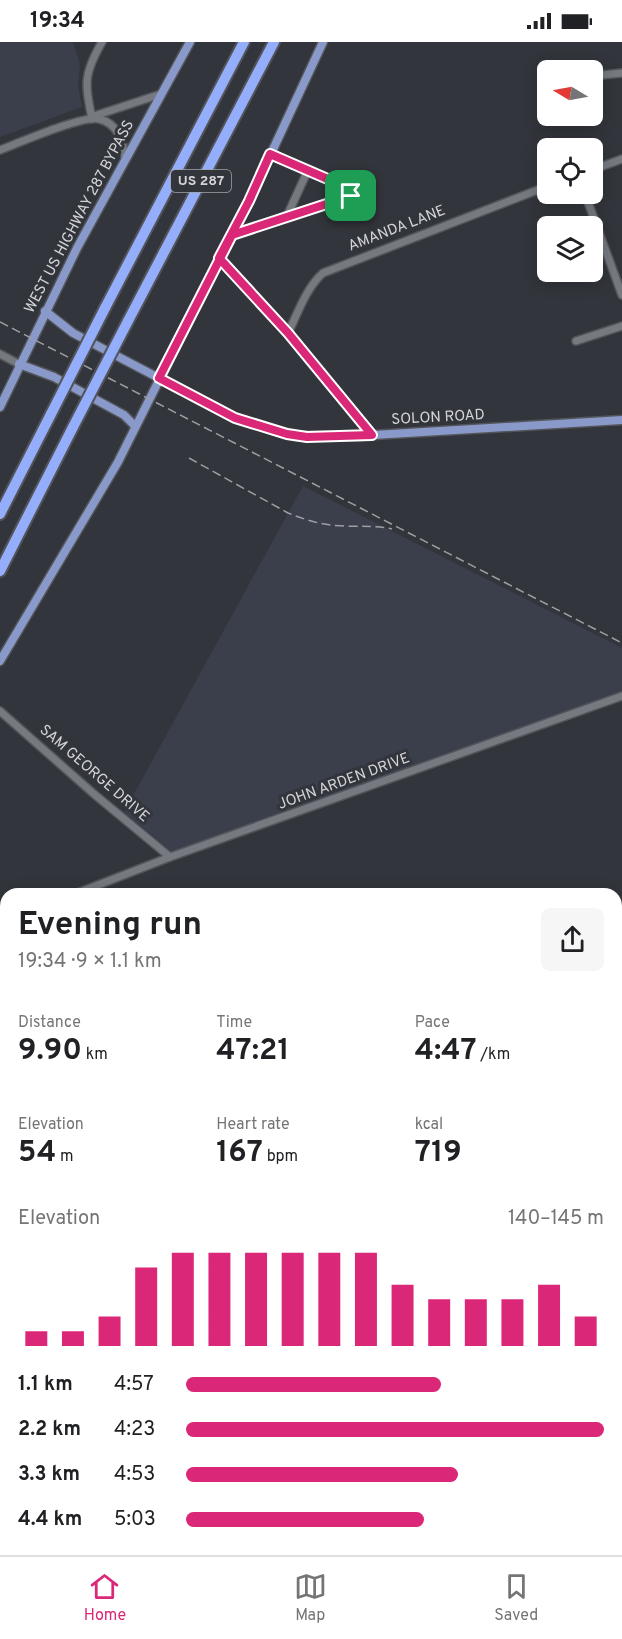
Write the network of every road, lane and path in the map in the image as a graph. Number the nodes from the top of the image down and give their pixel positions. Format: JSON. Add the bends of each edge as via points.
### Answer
{"nodes":[{"id":1,"x":102,"y":42,"type":"edge"},
{"id":2,"x":190,"y":42,"type":"edge"},
{"id":3,"x":244,"y":42,"type":"edge"},
{"id":4,"x":274,"y":42,"type":"edge"},
{"id":5,"x":323,"y":42,"type":"edge"},
{"id":6,"x":622,"y":73,"type":"edge"},
{"id":7,"x":603,"y":75,"type":"edge"},
{"id":8,"x":161,"y":94,"type":"junction"},
{"id":9,"x":92,"y":119,"type":"junction"},
{"id":10,"x":0,"y":150,"type":"edge"},
{"id":11,"x":270,"y":154,"type":"junction"},
{"id":12,"x":622,"y":159,"type":"edge"},
{"id":13,"x":125,"y":160,"type":"junction"},
{"id":14,"x":603,"y":166,"type":"edge"},
{"id":15,"x":308,"y":170,"type":"junction"},
{"id":16,"x":537,"y":190,"type":"edge"},
{"id":17,"x":589,"y":204,"type":"edge"},
{"id":18,"x":287,"y":216,"type":"junction"},
{"id":19,"x":232,"y":235,"type":"junction"},
{"id":20,"x":605,"y":249,"type":"joint"},
{"id":21,"x":219,"y":258,"type":"junction"},
{"id":22,"x":622,"y":295,"type":"edge"},
{"id":23,"x":45,"y":311,"type":"junction"},
{"id":24,"x":622,"y":326,"type":"edge"},
{"id":25,"x":288,"y":333,"type":"junction"},
{"id":26,"x":576,"y":341,"type":"dead end"},
{"id":27,"x":0,"y":354,"type":"edge"},
{"id":28,"x":20,"y":364,"type":"junction"},
{"id":29,"x":159,"y":378,"type":"junction"},
{"id":30,"x":0,"y":407,"type":"edge"},
{"id":31,"x":622,"y":420,"type":"edge"},
{"id":32,"x":134,"y":425,"type":"junction"},
{"id":33,"x":372,"y":435,"type":"junction"},
{"id":34,"x":0,"y":514,"type":"edge"},
{"id":35,"x":0,"y":571,"type":"edge"},
{"id":36,"x":0,"y":661,"type":"edge"},
{"id":37,"x":622,"y":696,"type":"edge"},
{"id":38,"x":0,"y":711,"type":"edge"},
{"id":39,"x":170,"y":857,"type":"junction"},
{"id":40,"x":90,"y":888,"type":"edge"}],
"edges":[{"from":1,"to":9,"type":"street","via":[[87,72]]},
{"from":2,"to":8,"type":"main road","name":"WEST US HIGHWAY 287 BYPASS"},
{"from":3,"to":34,"type":"highway","number":"US 287","bridge":true},
{"from":4,"to":35,"type":"highway","number":"US 287","bridge":true},
{"from":5,"to":11,"type":"main road"},
{"from":6,"to":7,"type":"street"},
{"from":8,"to":9,"type":"street"},
{"from":8,"to":13,"type":"main road","name":"WEST US HIGHWAY 287 BYPASS"},
{"from":9,"to":10,"type":"street"},
{"from":9,"to":13,"type":"street","via":[[102,120],[118,133],[125,148]]},
{"from":11,"to":15,"type":"street"},
{"from":11,"to":19,"type":"main road"},
{"from":12,"to":14,"type":"street"},
{"from":13,"to":23,"type":"main road","name":"WEST US HIGHWAY 287 BYPASS"},
{"from":15,"to":18,"type":"street"},
{"from":15,"to":18,"type":"street","via":[[354,193]]},
{"from":16,"to":25,"type":"street","name":"AMANDA LANE","via":[[323,273],[315,280]]},
{"from":17,"to":20,"type":"street"},
{"from":18,"to":19,"type":"street"},
{"from":19,"to":21,"type":"main road"},
{"from":20,"to":22,"type":"street"},
{"from":21,"to":25,"type":"street"},
{"from":21,"to":29,"type":"main road"},
{"from":23,"to":28,"type":"main road","name":"WEST US HIGHWAY 287 BYPASS"},
{"from":23,"to":29,"type":"main road","name":"SOLON ROAD","via":[[73,333]]},
{"from":24,"to":26,"type":"street"},
{"from":25,"to":33,"type":"street"},
{"from":27,"to":28,"type":"street"},
{"from":28,"to":30,"type":"main road","name":"WEST US HIGHWAY 287 BYPASS"},
{"from":28,"to":32,"type":"main road","via":[[54,377],[124,415]]},
{"from":29,"to":32,"type":"main road"},
{"from":29,"to":33,"type":"main road","name":"SOLON ROAD","via":[[235,418],[287,434]]},
{"from":31,"to":33,"type":"main road","name":"SOLON ROAD"},
{"from":32,"to":36,"type":"main road","via":[[118,462]]},
{"from":37,"to":39,"type":"street","name":"JOHN ARDEN DRIVE"},
{"from":38,"to":39,"type":"street","name":"SAM GEORGE DRIVE"},
{"from":39,"to":40,"type":"street","name":"JOHN ARDEN DRIVE"}]}
